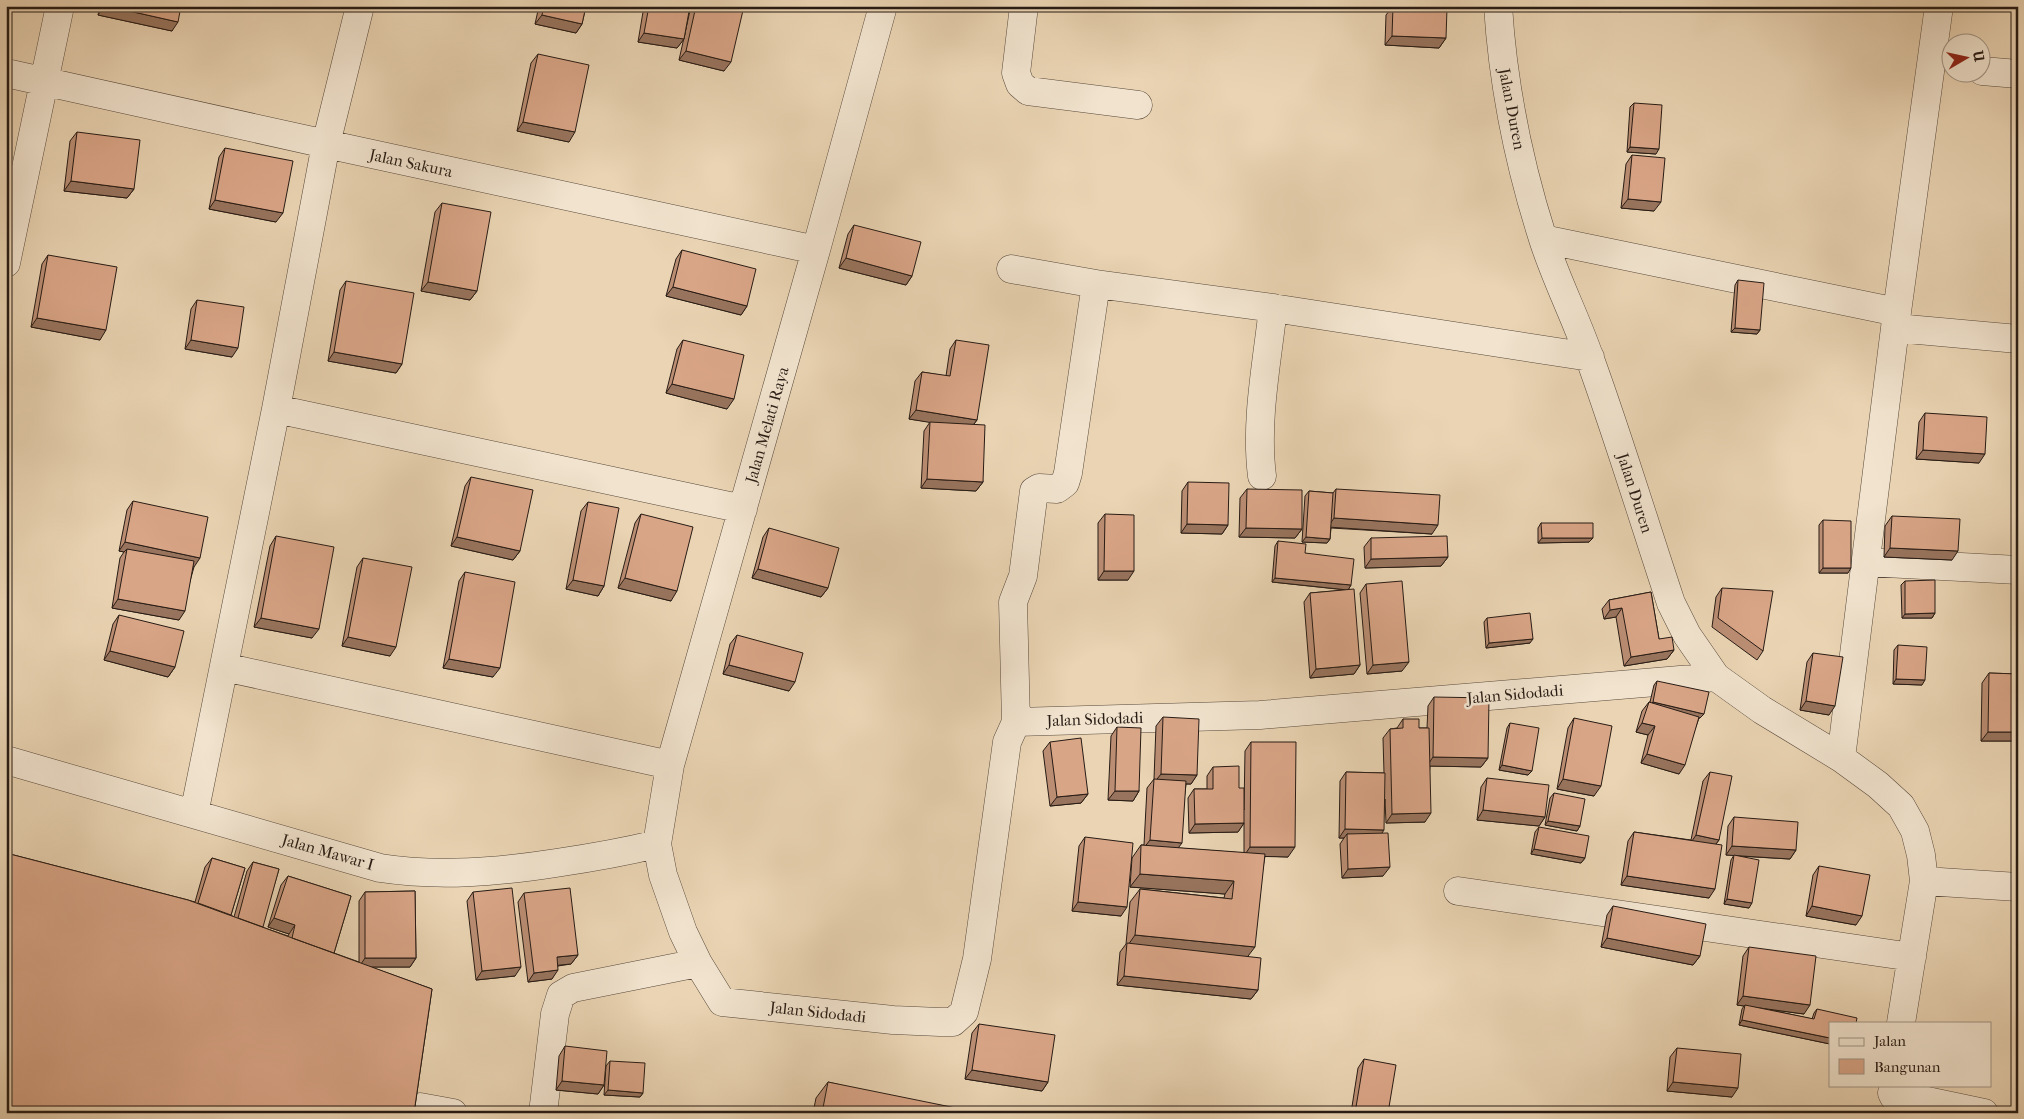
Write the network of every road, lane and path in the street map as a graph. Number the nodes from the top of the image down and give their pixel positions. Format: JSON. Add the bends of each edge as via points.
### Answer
{"nodes":[{"id":1,"x":60,"y":6,"type":"edge"},
{"id":2,"x":360,"y":6,"type":"edge"},
{"id":3,"x":883,"y":6,"type":"edge"},
{"id":4,"x":1024,"y":6,"type":"edge"},
{"id":5,"x":1498,"y":6,"type":"edge"},
{"id":6,"x":1940,"y":6,"type":"edge"},
{"id":7,"x":1941,"y":68,"type":"edge"},
{"id":8,"x":1992,"y":72,"type":"edge"},
{"id":9,"x":6,"y":73,"type":"edge"},
{"id":10,"x":2018,"y":74,"type":"edge"},
{"id":11,"x":44,"y":81,"type":"junction"},
{"id":12,"x":1138,"y":105,"type":"dead end"},
{"id":13,"x":326,"y":144,"type":"junction"},
{"id":14,"x":1543,"y":239,"type":"junction"},
{"id":15,"x":816,"y":250,"type":"junction"},
{"id":16,"x":6,"y":264,"type":"edge"},
{"id":17,"x":1011,"y":269,"type":"dead end"},
{"id":18,"x":1096,"y":284,"type":"junction"},
{"id":19,"x":1273,"y":308,"type":"junction"},
{"id":20,"x":1896,"y":320,"type":"junction"},
{"id":21,"x":2018,"y":339,"type":"edge"},
{"id":22,"x":1590,"y":357,"type":"junction"},
{"id":23,"x":276,"y":410,"type":"junction"},
{"id":24,"x":1262,"y":476,"type":"dead end"},
{"id":25,"x":743,"y":508,"type":"junction"},
{"id":26,"x":1866,"y":562,"type":"junction"},
{"id":27,"x":2018,"y":570,"type":"edge"},
{"id":28,"x":224,"y":667,"type":"junction"},
{"id":29,"x":1716,"y":677,"type":"junction"},
{"id":30,"x":1016,"y":722,"type":"junction"},
{"id":31,"x":1841,"y":758,"type":"junction"},
{"id":32,"x":6,"y":760,"type":"edge"},
{"id":33,"x":670,"y":765,"type":"junction"},
{"id":34,"x":194,"y":814,"type":"junction"},
{"id":35,"x":657,"y":844,"type":"junction"},
{"id":36,"x":1924,"y":881,"type":"junction"},
{"id":37,"x":2018,"y":887,"type":"edge"},
{"id":38,"x":1458,"y":891,"type":"dead end"},
{"id":39,"x":1912,"y":958,"type":"junction"},
{"id":40,"x":698,"y":963,"type":"junction"},
{"id":41,"x":1901,"y":1022,"type":"edge"},
{"id":42,"x":1893,"y":1096,"type":"edge"},
{"id":43,"x":416,"y":1113,"type":"edge"},
{"id":44,"x":453,"y":1113,"type":"edge"},
{"id":45,"x":543,"y":1113,"type":"edge"},
{"id":46,"x":1984,"y":1113,"type":"edge"}],
"edges":[{"from":1,"to":11,"type":"street"},
{"from":2,"to":13,"type":"street"},
{"from":3,"to":15,"type":"street","name":"Jalan Melati Raya"},
{"from":4,"to":12,"type":"street","via":[[1016,73],[1020,84],[1028,91]]},
{"from":5,"to":14,"type":"street","name":"Jalan Duren","via":[[1501,51],[1521,160]]},
{"from":6,"to":7,"type":"street"},
{"from":7,"to":20,"type":"street"},
{"from":8,"to":10,"type":"street"},
{"from":9,"to":11,"type":"street","name":"Jalan Sakura"},
{"from":11,"to":13,"type":"street","name":"Jalan Sakura"},
{"from":11,"to":16,"type":"street"},
{"from":13,"to":15,"type":"street","name":"Jalan Sakura"},
{"from":13,"to":23,"type":"street"},
{"from":14,"to":20,"type":"street"},
{"from":14,"to":22,"type":"street","name":"Jalan Duren"},
{"from":15,"to":25,"type":"street","name":"Jalan Melati Raya"},
{"from":17,"to":18,"type":"street"},
{"from":18,"to":19,"type":"street"},
{"from":18,"to":30,"type":"street","via":[[1068,473],[1057,489],[1038,488],[1034,491],[1023,576],[1013,602]]},
{"from":19,"to":22,"type":"street"},
{"from":19,"to":24,"type":"street","via":[[1259,456]]},
{"from":20,"to":21,"type":"street"},
{"from":20,"to":26,"type":"street"},
{"from":22,"to":29,"type":"street","name":"Jalan Duren","via":[[1671,603],[1687,635]]},
{"from":23,"to":25,"type":"street"},
{"from":23,"to":28,"type":"street"},
{"from":25,"to":33,"type":"street","name":"Jalan Melati Raya"},
{"from":26,"to":27,"type":"street"},
{"from":26,"to":31,"type":"street"},
{"from":28,"to":33,"type":"street"},
{"from":28,"to":34,"type":"street"},
{"from":29,"to":30,"type":"street","name":"Jalan Sidodadi","via":[[1260,715]]},
{"from":29,"to":31,"type":"street","name":"Jalan Duren","via":[[1762,710]]},
{"from":30,"to":40,"type":"street","name":"Jalan Sidodadi","via":[[1008,742],[976,959],[964,1012],[953,1022],[893,1020],[722,1002]]},
{"from":31,"to":36,"type":"street","name":"Jalan Duren","via":[[1901,806],[1916,831]]},
{"from":32,"to":34,"type":"street","name":"Jalan Mawar I"},
{"from":33,"to":35,"type":"street","name":"Jalan Melati Raya"},
{"from":34,"to":35,"type":"street","name":"Jalan Mawar I","via":[[380,868],[409,872],[505,870],[620,853]]},
{"from":35,"to":40,"type":"street","via":[[672,903]]},
{"from":36,"to":37,"type":"street"},
{"from":36,"to":39,"type":"street","name":"Jalan Duren"},
{"from":38,"to":39,"type":"street"},
{"from":39,"to":41,"type":"street","name":"Jalan Duren"},
{"from":40,"to":45,"type":"street","via":[[573,988],[561,995],[555,1014]]},
{"from":42,"to":46,"type":"street"},
{"from":43,"to":44,"type":"street","via":[[420,1106]]}]}
